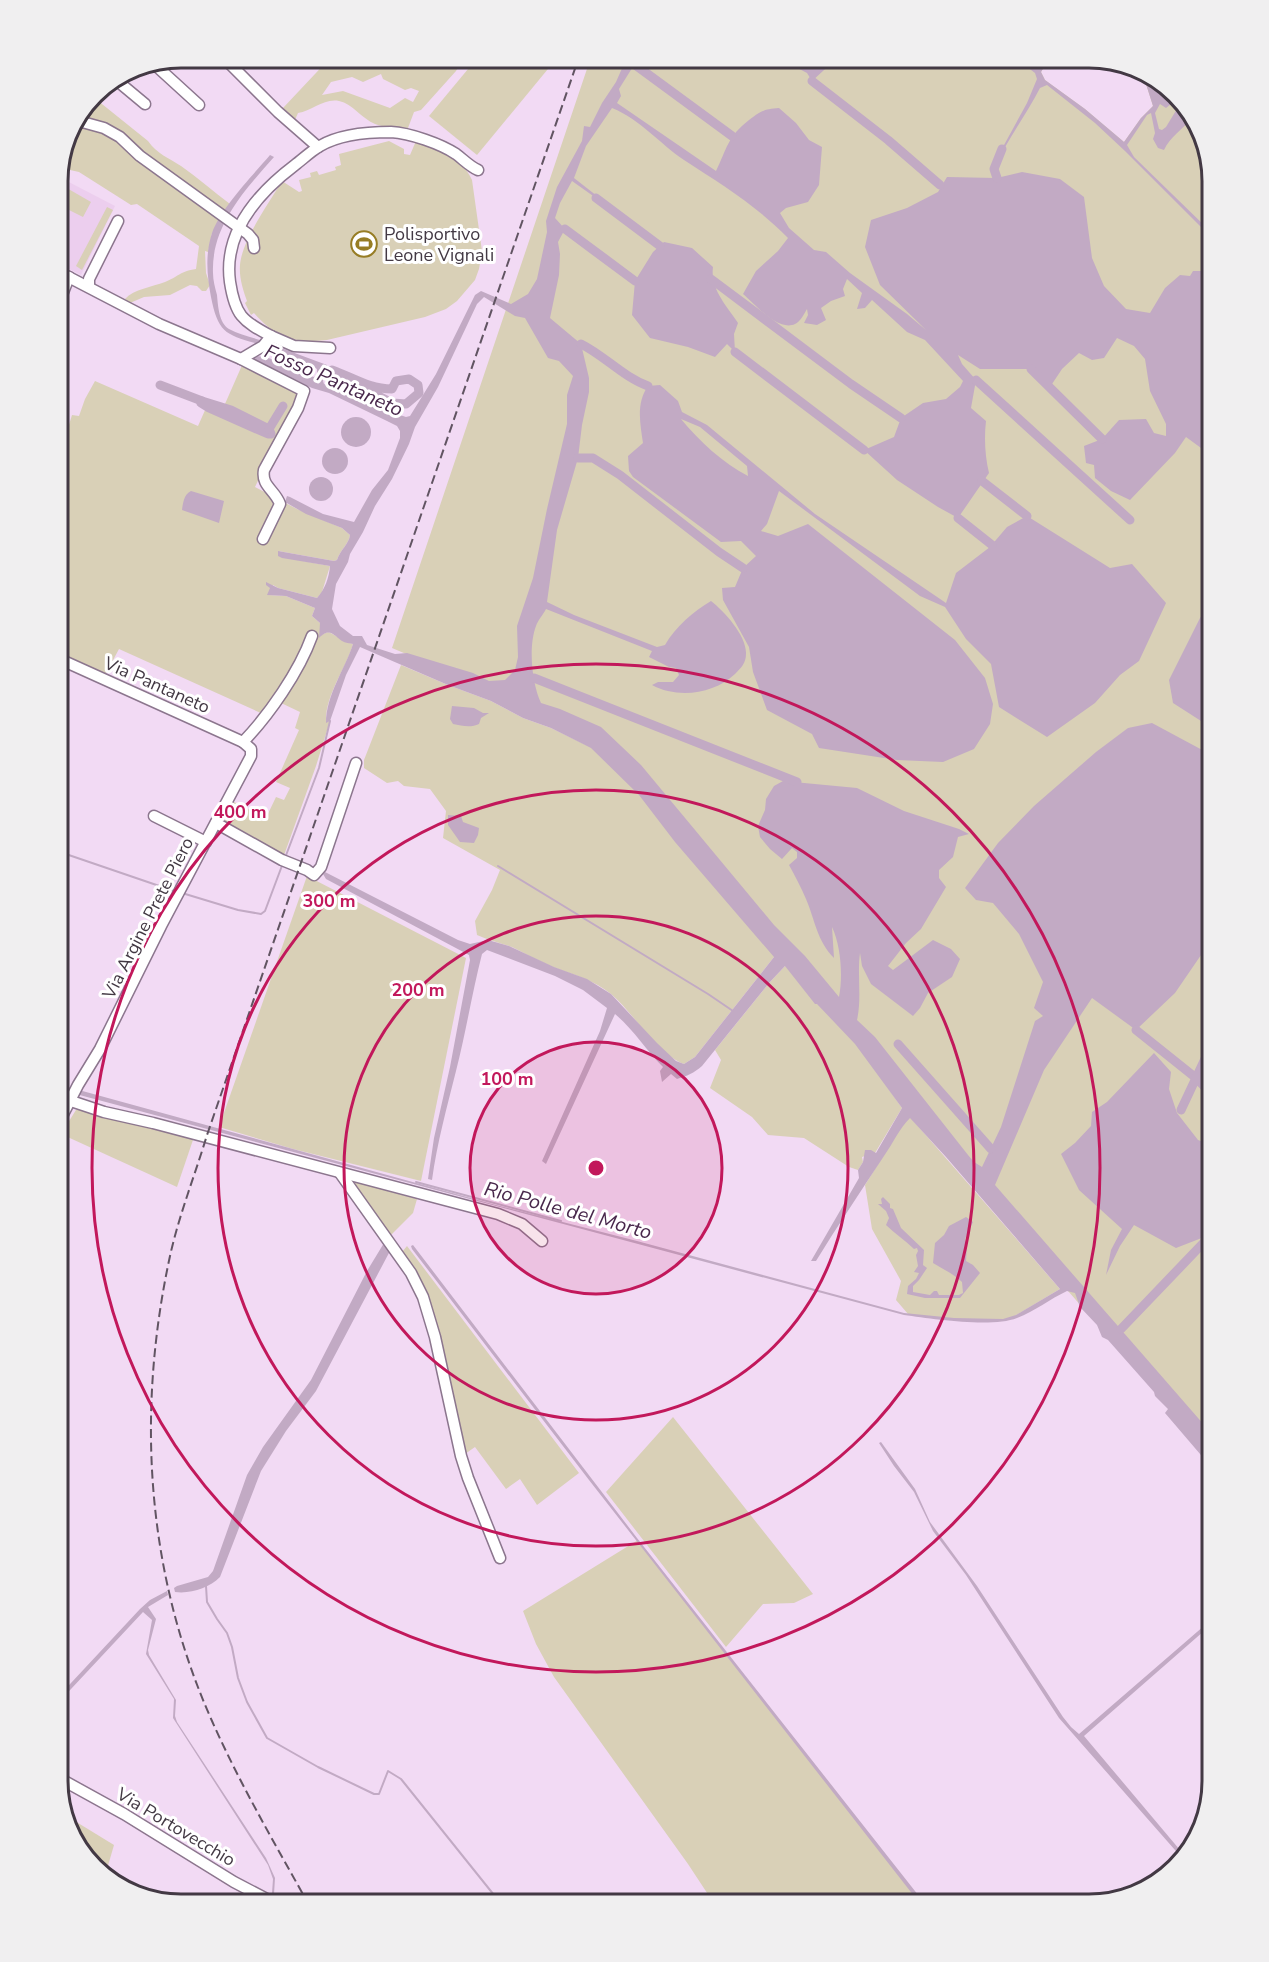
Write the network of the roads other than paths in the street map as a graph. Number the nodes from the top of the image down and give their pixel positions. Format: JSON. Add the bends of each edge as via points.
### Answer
{"nodes":[{"id":1,"x":234,"y":68,"type":"edge"},
{"id":2,"x":160,"y":70,"type":"edge"},
{"id":3,"x":122,"y":85,"type":"edge"},
{"id":4,"x":145,"y":104,"type":"dead end"},
{"id":5,"x":199,"y":105,"type":"dead end"},
{"id":6,"x":84,"y":123,"type":"edge"},
{"id":7,"x":318,"y":147,"type":"junction"},
{"id":8,"x":477,"y":170,"type":"dead end"},
{"id":9,"x":118,"y":221,"type":"dead end"},
{"id":10,"x":239,"y":228,"type":"junction"},
{"id":11,"x":254,"y":248,"type":"dead end"},
{"id":12,"x":69,"y":277,"type":"edge"},
{"id":13,"x":88,"y":287,"type":"junction"},
{"id":14,"x":271,"y":336,"type":"junction"},
{"id":15,"x":330,"y":348,"type":"dead end"},
{"id":16,"x":241,"y":359,"type":"junction"},
{"id":17,"x":263,"y":539,"type":"dead end"},
{"id":18,"x":312,"y":636,"type":"dead end"},
{"id":19,"x":68,"y":663,"type":"edge"},
{"id":20,"x":243,"y":742,"type":"junction"},
{"id":21,"x":356,"y":763,"type":"dead end"},
{"id":22,"x":154,"y":816,"type":"dead end"},
{"id":23,"x":216,"y":823,"type":"junction"},
{"id":24,"x":206,"y":842,"type":"junction"},
{"id":25,"x":73,"y":1095,"type":"junction"},
{"id":26,"x":68,"y":1105,"type":"edge"},
{"id":27,"x":340,"y":1173,"type":"junction"},
{"id":28,"x":542,"y":1241,"type":"dead end"},
{"id":29,"x":500,"y":1558,"type":"dead end"},
{"id":30,"x":68,"y":1783,"type":"edge"},
{"id":31,"x":257,"y":1894,"type":"edge"}],
"edges":[{"from":1,"to":7,"type":"street"},
{"from":2,"to":5,"type":"street"},
{"from":3,"to":4,"type":"street"},
{"from":6,"to":10,"type":"street","via":[[120,137]]},
{"from":7,"to":8,"type":"street","via":[[340,138],[393,132],[445,148]]},
{"from":7,"to":10,"type":"street","via":[[274,181]]},
{"from":9,"to":13,"type":"street"},
{"from":10,"to":11,"type":"street","via":[[253,240]]},
{"from":10,"to":14,"type":"street","via":[[228,267],[235,308],[253,327]]},
{"from":12,"to":13,"type":"street"},
{"from":13,"to":16,"type":"street","via":[[159,324]]},
{"from":14,"to":15,"type":"street","via":[[294,346]]},
{"from":14,"to":16,"type":"street","via":[[264,346]]},
{"from":16,"to":17,"type":"street","via":[[304,391],[264,470],[265,484],[280,504]]},
{"from":18,"to":20,"type":"street","via":[[273,708]]},
{"from":19,"to":20,"type":"street","name":"Via Pantaneto"},
{"from":20,"to":23,"type":"street","name":"Via Argine Prete Piero","via":[[251,749],[251,756]]},
{"from":21,"to":23,"type":"street","via":[[321,867],[314,875]]},
{"from":22,"to":24,"type":"street"},
{"from":23,"to":24,"type":"street","name":"Via Argine Prete Piero"},
{"from":24,"to":25,"type":"street","name":"Via Argine Prete Piero"},
{"from":25,"to":26,"type":"street","name":"Via Argine Prete Piero"},
{"from":25,"to":27,"type":"street","via":[[104,1112]]},
{"from":27,"to":28,"type":"street","via":[[498,1215],[522,1224]]},
{"from":27,"to":29,"type":"street","via":[[411,1273],[423,1297],[461,1456]]},
{"from":30,"to":31,"type":"street","name":"Via Portovecchio"}]}
